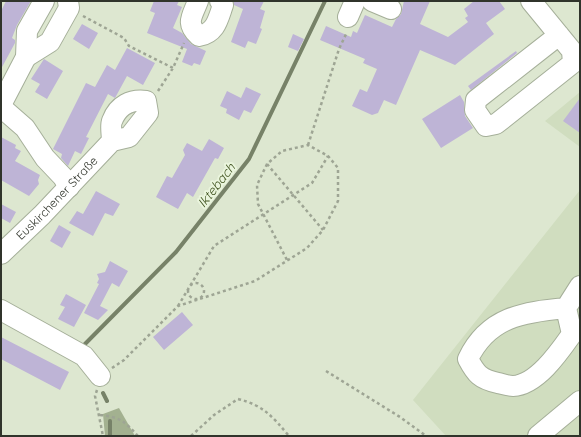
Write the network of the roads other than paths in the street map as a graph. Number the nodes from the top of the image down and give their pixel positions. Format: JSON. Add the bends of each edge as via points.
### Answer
{"nodes":[{"id":1,"x":44,"y":1,"type":"edge"},
{"id":2,"x":198,"y":1,"type":"edge"},
{"id":3,"x":220,"y":1,"type":"edge"},
{"id":4,"x":372,"y":1,"type":"edge"},
{"id":5,"x":531,"y":1,"type":"edge"},
{"id":6,"x":68,"y":5,"type":"edge"},
{"id":7,"x":391,"y":9,"type":"dead end"},
{"id":8,"x":559,"y":35,"type":"junction"},
{"id":9,"x":26,"y":57,"type":"junction"},
{"id":10,"x":146,"y":101,"type":"road end"},
{"id":11,"x":1,"y":106,"type":"edge"},
{"id":12,"x":69,"y":187,"type":"junction"},
{"id":13,"x":1,"y":254,"type":"edge"},
{"id":14,"x":580,"y":286,"type":"edge"},
{"id":15,"x":566,"y":308,"type":"junction"},
{"id":16,"x":1,"y":310,"type":"edge"},
{"id":17,"x":100,"y":376,"type":"road end"},
{"id":18,"x":580,"y":401,"type":"edge"},
{"id":19,"x":538,"y":436,"type":"edge"}],
"edges":[{"from":1,"to":9,"type":"street","via":[[27,31]]},
{"from":2,"to":3,"type":"street","via":[[190,24],[199,36],[208,34],[216,26],[223,5]]},
{"from":4,"to":7,"type":"street"},
{"from":5,"to":8,"type":"street"},
{"from":6,"to":9,"type":"street","via":[[50,42]]},
{"from":8,"to":8,"type":"street","via":[[572,51],[573,63],[496,124],[486,126],[475,110],[476,100]]},
{"from":9,"to":11,"type":"street"},
{"from":10,"to":12,"type":"street","name":"Euskirchener Straße","via":[[148,113],[129,137],[112,140]]},
{"from":11,"to":12,"type":"street","via":[[25,128]]},
{"from":12,"to":13,"type":"street","name":"Euskirchener Straße"},
{"from":14,"to":15,"type":"street"},
{"from":15,"to":15,"type":"street","via":[[572,334],[555,358],[530,381],[514,386],[496,383],[477,375],[468,359],[474,347],[490,329],[506,318]]},
{"from":16,"to":17,"type":"street","via":[[84,356]]},
{"from":18,"to":19,"type":"street"}]}
